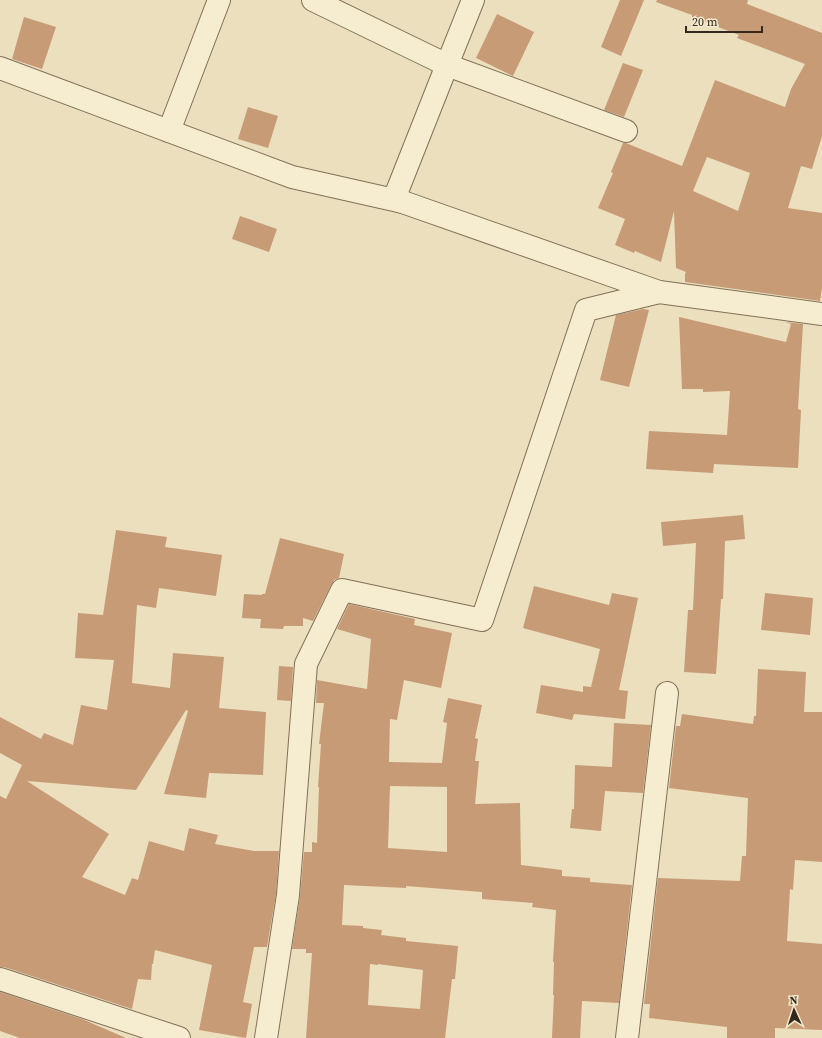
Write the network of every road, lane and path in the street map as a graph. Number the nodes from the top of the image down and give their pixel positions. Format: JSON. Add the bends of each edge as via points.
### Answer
{"nodes":[{"id":1,"x":219,"y":0,"type":"edge"},
{"id":2,"x":313,"y":0,"type":"edge"},
{"id":3,"x":473,"y":0,"type":"edge"},
{"id":4,"x":447,"y":66,"type":"junction"},
{"id":5,"x":0,"y":68,"type":"edge"},
{"id":6,"x":169,"y":131,"type":"junction"},
{"id":7,"x":626,"y":131,"type":"dead end"},
{"id":8,"x":403,"y":202,"type":"junction"},
{"id":9,"x":659,"y":292,"type":"junction"},
{"id":10,"x":822,"y":314,"type":"edge"},
{"id":11,"x":667,"y":693,"type":"dead end"},
{"id":12,"x":0,"y":979,"type":"edge"},
{"id":13,"x":179,"y":1038,"type":"edge"},
{"id":14,"x":266,"y":1038,"type":"edge"},
{"id":15,"x":627,"y":1038,"type":"edge"}],
"edges":[{"from":1,"to":6,"type":"street"},
{"from":2,"to":4,"type":"street"},
{"from":3,"to":4,"type":"street"},
{"from":4,"to":7,"type":"street"},
{"from":4,"to":8,"type":"street","via":[[394,199]]},
{"from":5,"to":6,"type":"street"},
{"from":6,"to":8,"type":"street","via":[[292,177]]},
{"from":8,"to":9,"type":"street"},
{"from":9,"to":10,"type":"street"},
{"from":9,"to":14,"type":"street","via":[[586,310],[482,620],[342,590],[306,664],[288,895]]},
{"from":11,"to":15,"type":"street"},
{"from":12,"to":13,"type":"street"}]}
